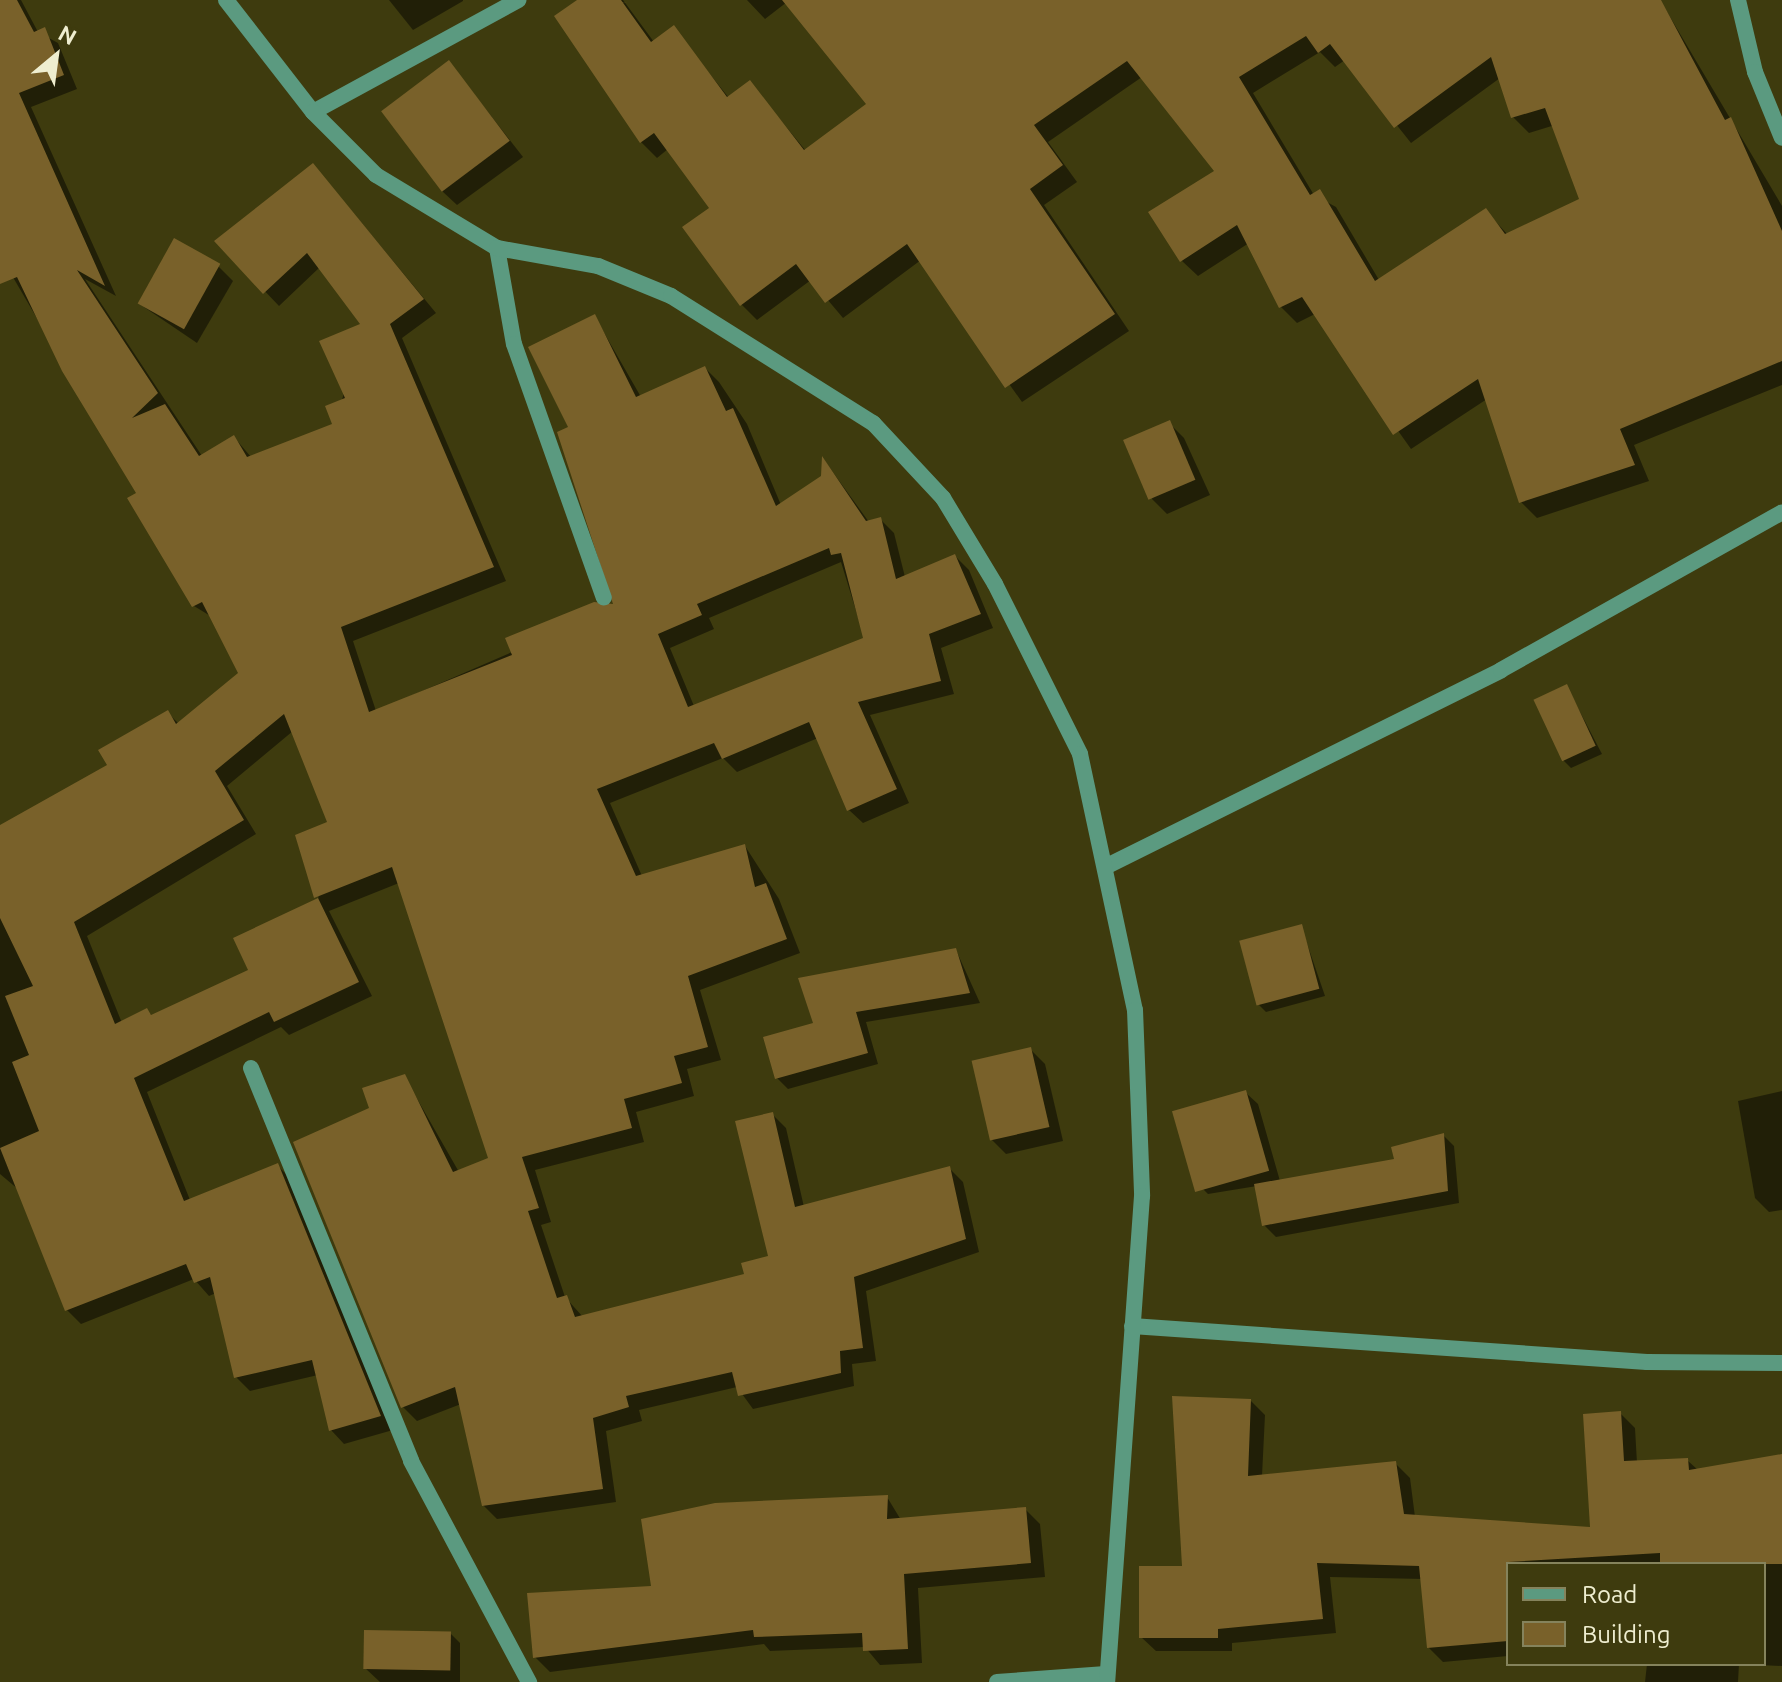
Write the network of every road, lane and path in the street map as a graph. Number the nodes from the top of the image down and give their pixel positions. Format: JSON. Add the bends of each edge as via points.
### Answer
{"nodes":[{"id":1,"x":226,"y":0,"type":"edge"},
{"id":2,"x":518,"y":0,"type":"edge"},
{"id":3,"x":1738,"y":0,"type":"edge"},
{"id":4,"x":313,"y":112,"type":"junction"},
{"id":5,"x":1782,"y":138,"type":"edge"},
{"id":6,"x":497,"y":248,"type":"junction"},
{"id":7,"x":1782,"y":512,"type":"edge"},
{"id":8,"x":604,"y":598,"type":"dead end"},
{"id":9,"x":1105,"y":867,"type":"junction"},
{"id":10,"x":251,"y":1068,"type":"dead end"},
{"id":11,"x":1132,"y":1326,"type":"junction"},
{"id":12,"x":1782,"y":1363,"type":"edge"},
{"id":13,"x":1107,"y":1678,"type":"edge"},
{"id":14,"x":529,"y":1682,"type":"edge"},
{"id":15,"x":997,"y":1682,"type":"edge"}],
"edges":[{"from":1,"to":4,"type":"street"},
{"from":2,"to":4,"type":"street"},
{"from":3,"to":5,"type":"street","via":[[1755,72]]},
{"from":4,"to":6,"type":"street","via":[[376,175]]},
{"from":6,"to":8,"type":"street","via":[[514,344]]},
{"from":6,"to":9,"type":"street","via":[[598,266],[671,296],[873,423],[943,498],[995,584],[1080,754]]},
{"from":7,"to":9,"type":"street","via":[[1501,670]]},
{"from":9,"to":11,"type":"street","via":[[1135,1010],[1142,1196]]},
{"from":10,"to":14,"type":"street","via":[[411,1461]]},
{"from":11,"to":12,"type":"street","via":[[1647,1362]]},
{"from":11,"to":13,"type":"street"},
{"from":13,"to":15,"type":"street"}]}
